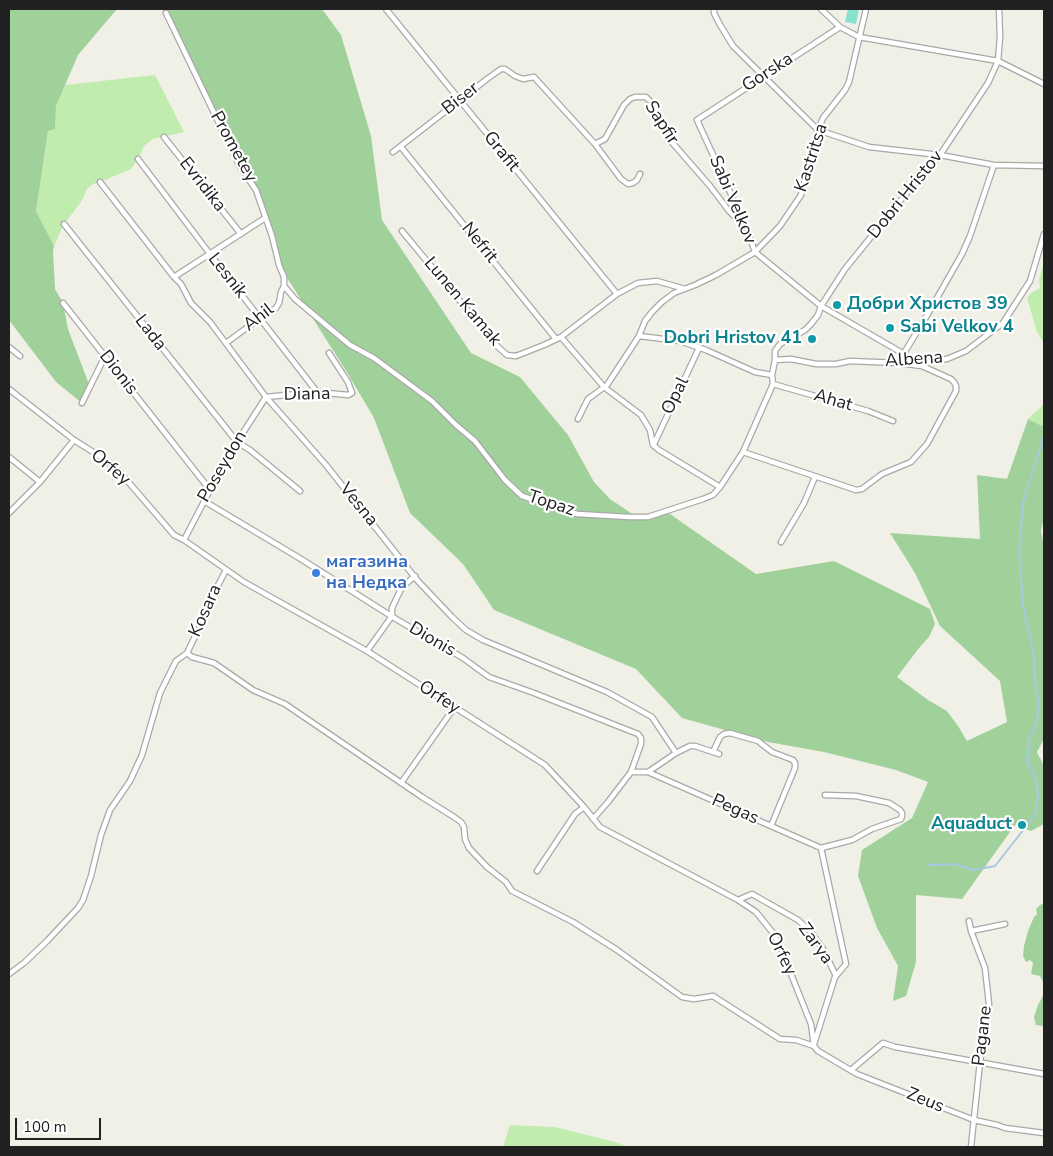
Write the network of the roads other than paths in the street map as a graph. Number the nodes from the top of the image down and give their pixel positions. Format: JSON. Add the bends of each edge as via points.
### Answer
{"nodes":[{"id":1,"x":386,"y":9,"type":"edge"},
{"id":2,"x":714,"y":9,"type":"edge"},
{"id":3,"x":821,"y":9,"type":"edge"},
{"id":4,"x":866,"y":9,"type":"edge"},
{"id":5,"x":999,"y":9,"type":"edge"},
{"id":6,"x":166,"y":13,"type":"dead end"},
{"id":7,"x":840,"y":27,"type":"junction"},
{"id":8,"x":860,"y":36,"type":"junction"},
{"id":9,"x":998,"y":61,"type":"junction"},
{"id":10,"x":763,"y":76,"type":"junction"},
{"id":11,"x":1044,"y":84,"type":"edge"},
{"id":12,"x":459,"y":100,"type":"junction"},
{"id":13,"x":697,"y":120,"type":"joint"},
{"id":14,"x":818,"y":130,"type":"junction"},
{"id":15,"x":164,"y":137,"type":"dead end"},
{"id":16,"x":595,"y":144,"type":"junction"},
{"id":17,"x":401,"y":147,"type":"junction"},
{"id":18,"x":394,"y":152,"type":"dead end"},
{"id":19,"x":940,"y":155,"type":"junction"},
{"id":20,"x":138,"y":159,"type":"dead end"},
{"id":21,"x":994,"y":165,"type":"junction"},
{"id":22,"x":1044,"y":166,"type":"edge"},
{"id":23,"x":640,"y":174,"type":"dead end"},
{"id":24,"x":100,"y":182,"type":"dead end"},
{"id":25,"x":266,"y":218,"type":"junction"},
{"id":26,"x":64,"y":224,"type":"dead end"},
{"id":27,"x":746,"y":227,"type":"junction"},
{"id":28,"x":402,"y":231,"type":"dead end"},
{"id":29,"x":241,"y":234,"type":"junction"},
{"id":30,"x":1044,"y":234,"type":"edge"},
{"id":31,"x":755,"y":252,"type":"junction"},
{"id":32,"x":210,"y":254,"type":"junction"},
{"id":33,"x":174,"y":277,"type":"junction"},
{"id":34,"x":284,"y":286,"type":"junction"},
{"id":35,"x":686,"y":289,"type":"junction"},
{"id":36,"x":617,"y":294,"type":"junction"},
{"id":37,"x":63,"y":303,"type":"dead end"},
{"id":38,"x":821,"y":306,"type":"junction"},
{"id":39,"x":260,"y":318,"type":"junction"},
{"id":40,"x":639,"y":336,"type":"junction"},
{"id":41,"x":559,"y":338,"type":"junction"},
{"id":42,"x":226,"y":343,"type":"junction"},
{"id":43,"x":9,"y":347,"type":"edge"},
{"id":44,"x":700,"y":348,"type":"junction"},
{"id":45,"x":329,"y":353,"type":"dead end"},
{"id":46,"x":904,"y":354,"type":"junction"},
{"id":47,"x":20,"y":356,"type":"dead end"},
{"id":48,"x":105,"y":356,"type":"junction"},
{"id":49,"x":775,"y":360,"type":"junction"},
{"id":50,"x":898,"y":363,"type":"junction"},
{"id":51,"x":772,"y":375,"type":"junction"},
{"id":52,"x":773,"y":384,"type":"junction"},
{"id":53,"x":604,"y":387,"type":"junction"},
{"id":54,"x":9,"y":389,"type":"edge"},
{"id":55,"x":318,"y":392,"type":"junction"},
{"id":56,"x":266,"y":397,"type":"junction"},
{"id":57,"x":82,"y":403,"type":"dead end"},
{"id":58,"x":578,"y":419,"type":"dead end"},
{"id":59,"x":893,"y":421,"type":"dead end"},
{"id":60,"x":74,"y":440,"type":"junction"},
{"id":61,"x":237,"y":442,"type":"junction"},
{"id":62,"x":653,"y":445,"type":"junction"},
{"id":63,"x":743,"y":452,"type":"junction"},
{"id":64,"x":9,"y":457,"type":"edge"},
{"id":65,"x":815,"y":477,"type":"junction"},
{"id":66,"x":40,"y":482,"type":"junction"},
{"id":67,"x":720,"y":487,"type":"junction"},
{"id":68,"x":210,"y":490,"type":"junction"},
{"id":69,"x":300,"y":491,"type":"dead end"},
{"id":70,"x":204,"y":501,"type":"junction"},
{"id":71,"x":9,"y":513,"type":"edge"},
{"id":72,"x":184,"y":540,"type":"junction"},
{"id":73,"x":781,"y":542,"type":"dead end"},
{"id":74,"x":226,"y":570,"type":"junction"},
{"id":75,"x":415,"y":576,"type":"junction"},
{"id":76,"x":392,"y":616,"type":"junction"},
{"id":77,"x":367,"y":651,"type":"junction"},
{"id":78,"x":187,"y":653,"type":"junction"},
{"id":79,"x":454,"y":708,"type":"junction"},
{"id":80,"x":712,"y":752,"type":"junction"},
{"id":81,"x":676,"y":753,"type":"junction"},
{"id":82,"x":719,"y":754,"type":"dead end"},
{"id":83,"x":631,"y":772,"type":"junction"},
{"id":84,"x":648,"y":772,"type":"junction"},
{"id":85,"x":401,"y":783,"type":"junction"},
{"id":86,"x":825,"y":795,"type":"dead end"},
{"id":87,"x":584,"y":807,"type":"junction"},
{"id":88,"x":593,"y":819,"type":"junction"},
{"id":89,"x":771,"y":826,"type":"junction"},
{"id":90,"x":821,"y":848,"type":"junction"},
{"id":91,"x":537,"y":871,"type":"dead end"},
{"id":92,"x":738,"y":900,"type":"junction"},
{"id":93,"x":969,"y":921,"type":"dead end"},
{"id":94,"x":1005,"y":924,"type":"dead end"},
{"id":95,"x":971,"y":931,"type":"junction"},
{"id":96,"x":9,"y":974,"type":"edge"},
{"id":97,"x":836,"y":976,"type":"junction"},
{"id":98,"x":814,"y":1046,"type":"junction"},
{"id":99,"x":980,"y":1062,"type":"junction"},
{"id":100,"x":851,"y":1070,"type":"junction"},
{"id":101,"x":1044,"y":1074,"type":"edge"},
{"id":102,"x":974,"y":1120,"type":"junction"},
{"id":103,"x":1044,"y":1132,"type":"edge"},
{"id":104,"x":971,"y":1147,"type":"edge"}],
"edges":[{"from":1,"to":12,"type":"street","name":"Grafit"},
{"from":2,"to":10,"type":"street","via":[[733,46]]},
{"from":3,"to":7,"type":"street"},
{"from":4,"to":8,"type":"street","name":"Kastritsa"},
{"from":5,"to":9,"type":"street","name":"Dobri Hristov"},
{"from":6,"to":25,"type":"street","name":"Prometey","via":[[239,165],[256,190]]},
{"from":7,"to":8,"type":"street"},
{"from":7,"to":10,"type":"street","name":"Gorska"},
{"from":8,"to":9,"type":"street"},
{"from":8,"to":14,"type":"street","name":"Kastritsa","via":[[846,90],[823,118]]},
{"from":9,"to":11,"type":"street"},
{"from":9,"to":19,"type":"street","name":"Dobri Hristov","via":[[988,83]]},
{"from":10,"to":13,"type":"street","name":"Gorska"},
{"from":10,"to":14,"type":"street"},
{"from":12,"to":16,"type":"street","name":"Biser","via":[[501,69],[523,79],[534,77]]},
{"from":12,"to":17,"type":"street","name":"Biser"},
{"from":12,"to":36,"type":"street","name":"Grafit"},
{"from":13,"to":27,"type":"street","name":"Sabi Velkov"},
{"from":14,"to":19,"type":"street","via":[[869,147]]},
{"from":14,"to":31,"type":"street","name":"Kastritsa","via":[[801,195],[780,226]]},
{"from":15,"to":29,"type":"street","name":"Evridika"},
{"from":16,"to":23,"type":"street","via":[[628,184],[637,180]]},
{"from":16,"to":27,"type":"street","name":"Sapfir","via":[[605,138],[630,99],[646,97],[654,105],[670,140],[728,211]]},
{"from":17,"to":18,"type":"street","name":"Biser"},
{"from":17,"to":41,"type":"street","name":"Nefrit"},
{"from":19,"to":21,"type":"street"},
{"from":19,"to":38,"type":"street","name":"Dobri Hristov","via":[[845,269]]},
{"from":20,"to":32,"type":"street","name":"Lesnik"},
{"from":21,"to":22,"type":"street"},
{"from":21,"to":46,"type":"street","via":[[962,254]]},
{"from":24,"to":33,"type":"street","name":"Vesna"},
{"from":25,"to":29,"type":"street"},
{"from":25,"to":34,"type":"street","name":"Prometey"},
{"from":26,"to":61,"type":"street","name":"Lada"},
{"from":27,"to":31,"type":"street","name":"Sabi Velkov"},
{"from":28,"to":41,"type":"street","name":"Lunen Kamak","via":[[507,355],[516,356]]},
{"from":29,"to":32,"type":"street"},
{"from":30,"to":50,"type":"street","name":"Albena","via":[[1030,280],[1003,323],[966,351],[948,359]]},
{"from":31,"to":35,"type":"street","name":"Kastritsa"},
{"from":31,"to":38,"type":"street","name":"Sabi Velkov"},
{"from":32,"to":33,"type":"street"},
{"from":32,"to":39,"type":"street","name":"Lesnik"},
{"from":33,"to":42,"type":"street","name":"Vesna","via":[[191,303]]},
{"from":34,"to":39,"type":"street","name":"Ahil","via":[[276,308]]},
{"from":34,"to":67,"type":"street","name":"Topaz","via":[[295,299],[350,344],[432,401],[475,441],[505,480],[522,496],[577,514],[643,517],[704,499]]},
{"from":35,"to":36,"type":"street","via":[[648,281]]},
{"from":35,"to":40,"type":"street","name":"Kastritsa","via":[[674,293],[652,312]]},
{"from":36,"to":41,"type":"street"},
{"from":37,"to":48,"type":"street","name":"Dionis"},
{"from":38,"to":46,"type":"street","name":"Sabi Velkov"},
{"from":38,"to":49,"type":"street","name":"Dobri Hristov","via":[[805,330],[780,344],[775,351]]},
{"from":39,"to":42,"type":"street","name":"Ahil"},
{"from":39,"to":55,"type":"street","name":"Lesnik"},
{"from":40,"to":44,"type":"street"},
{"from":40,"to":53,"type":"street","name":"Kastritsa"},
{"from":41,"to":53,"type":"street","name":"Nefrit"},
{"from":42,"to":56,"type":"street","name":"Vesna"},
{"from":43,"to":47,"type":"street"},
{"from":44,"to":51,"type":"street","via":[[755,372]]},
{"from":44,"to":62,"type":"street","name":"Opal"},
{"from":45,"to":55,"type":"street","name":"Diana","via":[[352,393]]},
{"from":46,"to":50,"type":"street"},
{"from":48,"to":57,"type":"street"},
{"from":48,"to":68,"type":"street","name":"Dionis"},
{"from":49,"to":50,"type":"street","name":"Albena","via":[[791,359],[816,364],[850,361]]},
{"from":49,"to":51,"type":"street"},
{"from":50,"to":65,"type":"street","via":[[922,366],[950,379],[956,386],[927,444],[911,462],[882,474],[862,489]]},
{"from":51,"to":52,"type":"street"},
{"from":52,"to":59,"type":"street","name":"Ahat"},
{"from":52,"to":63,"type":"street","name":"Topaz"},
{"from":53,"to":58,"type":"street","name":"Kastritsa","via":[[588,399]]},
{"from":53,"to":62,"type":"street","name":"Nefrit","via":[[641,415],[650,430]]},
{"from":54,"to":60,"type":"street","name":"Orfey"},
{"from":55,"to":56,"type":"street","name":"Diana"},
{"from":56,"to":61,"type":"street","name":"Poseydon"},
{"from":56,"to":75,"type":"street","name":"Vesna","via":[[326,465]]},
{"from":60,"to":66,"type":"street"},
{"from":60,"to":72,"type":"street","name":"Orfey","via":[[118,470],[174,535]]},
{"from":61,"to":68,"type":"street","name":"Poseydon"},
{"from":61,"to":69,"type":"street","name":"Lada"},
{"from":62,"to":67,"type":"street"},
{"from":63,"to":65,"type":"street"},
{"from":63,"to":67,"type":"street","name":"Topaz"},
{"from":64,"to":66,"type":"street"},
{"from":65,"to":73,"type":"street"},
{"from":66,"to":71,"type":"street"},
{"from":68,"to":70,"type":"street","name":"Poseydon"},
{"from":70,"to":72,"type":"street","name":"Poseydon"},
{"from":70,"to":76,"type":"street","name":"Dionis"},
{"from":72,"to":74,"type":"street","name":"Orfey"},
{"from":74,"to":77,"type":"street","name":"Orfey"},
{"from":74,"to":78,"type":"street","name":"Kosara"},
{"from":75,"to":76,"type":"street","via":[[399,592]]},
{"from":75,"to":81,"type":"street","name":"Vesna","via":[[452,618],[474,636],[607,692],[652,717]]},
{"from":76,"to":77,"type":"street"},
{"from":76,"to":83,"type":"street","name":"Dionis","via":[[489,677],[638,734],[641,744]]},
{"from":77,"to":79,"type":"street","name":"Orfey"},
{"from":78,"to":85,"type":"street","name":"Zeus","via":[[214,663],[253,690],[285,704]]},
{"from":78,"to":96,"type":"street","name":"Kosara","via":[[176,661],[169,674],[160,693],[142,755],[130,781],[110,810],[83,900],[47,940]]},
{"from":79,"to":85,"type":"street"},
{"from":79,"to":87,"type":"street","name":"Orfey","via":[[545,765]]},
{"from":80,"to":81,"type":"street","via":[[690,746]]},
{"from":80,"to":82,"type":"street"},
{"from":80,"to":89,"type":"street","via":[[720,737],[730,733],[758,741],[772,752],[795,762]]},
{"from":81,"to":84,"type":"street"},
{"from":83,"to":84,"type":"street"},
{"from":83,"to":88,"type":"street"},
{"from":84,"to":89,"type":"street","name":"Pegas"},
{"from":85,"to":98,"type":"street","name":"Zeus","via":[[461,822],[469,848],[512,890],[573,922],[682,997],[713,996],[780,1039]]},
{"from":86,"to":90,"type":"street","via":[[856,796],[889,803],[900,810],[902,816],[852,840]]},
{"from":87,"to":88,"type":"street","name":"Orfey"},
{"from":87,"to":91,"type":"street","via":[[575,814]]},
{"from":88,"to":92,"type":"street","name":"Orfey","via":[[600,827]]},
{"from":89,"to":90,"type":"street","name":"Pegas"},
{"from":90,"to":97,"type":"street","name":"Zarya","via":[[846,964]]},
{"from":92,"to":97,"type":"street","name":"Zarya","via":[[752,894],[798,920],[823,949]]},
{"from":92,"to":98,"type":"street","name":"Orfey","via":[[756,912],[773,933],[811,1024]]},
{"from":93,"to":95,"type":"street","name":"Pagane"},
{"from":94,"to":95,"type":"street"},
{"from":95,"to":99,"type":"street","name":"Pagane","via":[[985,968],[989,1004]]},
{"from":97,"to":98,"type":"street","name":"Zarya"},
{"from":98,"to":100,"type":"street","name":"Zeus"},
{"from":99,"to":100,"type":"street","via":[[883,1043]]},
{"from":99,"to":101,"type":"street"},
{"from":99,"to":102,"type":"street","name":"Pagane"},
{"from":100,"to":102,"type":"street","name":"Zeus"},
{"from":102,"to":103,"type":"street","name":"Zeus","via":[[1005,1128]]},
{"from":102,"to":104,"type":"street","name":"Pagane"}]}
